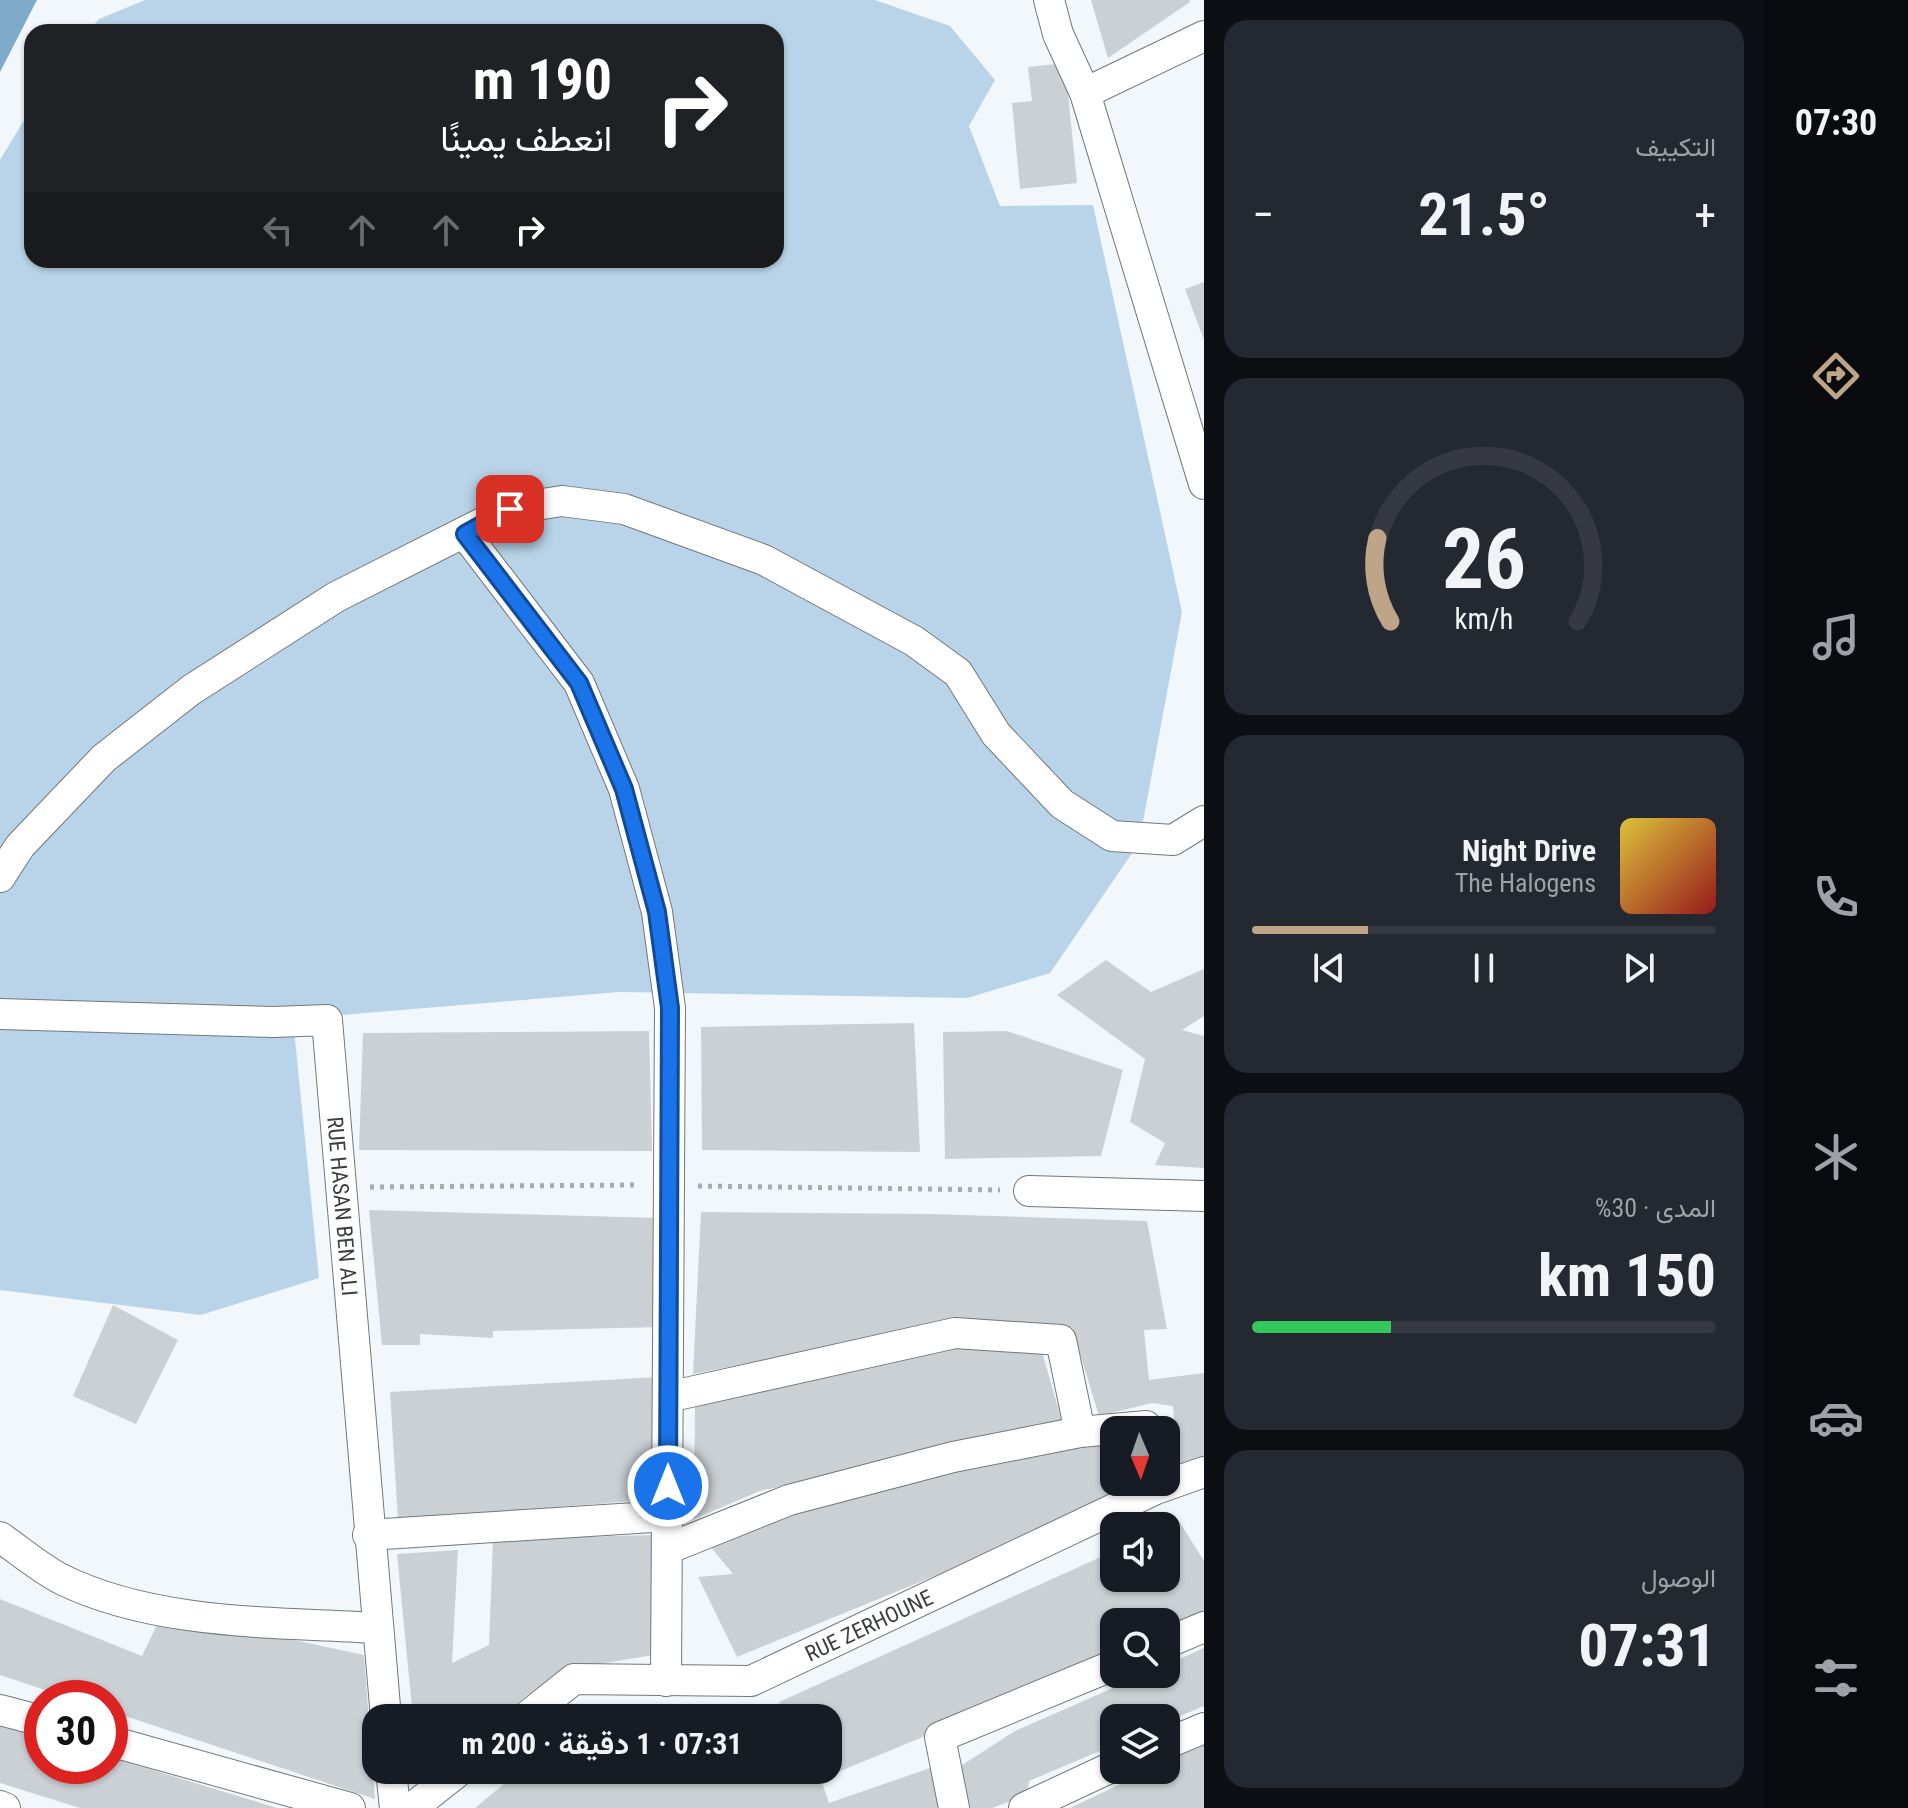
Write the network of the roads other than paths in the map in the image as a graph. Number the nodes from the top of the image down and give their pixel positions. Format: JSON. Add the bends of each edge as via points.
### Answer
{"nodes":[{"id":1,"x":1049,"y":0,"type":"edge"},
{"id":2,"x":1204,"y":36,"type":"edge"},
{"id":3,"x":1085,"y":93,"type":"junction"},
{"id":4,"x":1202,"y":473,"type":"edge"},
{"id":5,"x":465,"y":534,"type":"junction"},
{"id":6,"x":1204,"y":821,"type":"edge"},
{"id":7,"x":0,"y":877,"type":"edge"},
{"id":8,"x":0,"y":1014,"type":"edge"},
{"id":9,"x":1029,"y":1191,"type":"dead end"},
{"id":10,"x":1204,"y":1196,"type":"edge"},
{"id":11,"x":668,"y":1397,"type":"junction"},
{"id":12,"x":1100,"y":1430,"type":"edge"},
{"id":13,"x":1080,"y":1432,"type":"junction"},
{"id":14,"x":1204,"y":1472,"type":"edge"},
{"id":15,"x":1180,"y":1478,"type":"edge"},
{"id":16,"x":1132,"y":1496,"type":"edge"},
{"id":17,"x":668,"y":1516,"type":"junction"},
{"id":18,"x":368,"y":1535,"type":"junction"},
{"id":19,"x":0,"y":1537,"type":"edge"},
{"id":20,"x":667,"y":1549,"type":"junction"},
{"id":21,"x":1204,"y":1627,"type":"edge"},
{"id":22,"x":376,"y":1628,"type":"junction"},
{"id":23,"x":1180,"y":1637,"type":"edge"},
{"id":24,"x":1100,"y":1671,"type":"edge"},
{"id":25,"x":666,"y":1681,"type":"junction"},
{"id":26,"x":384,"y":1704,"type":"edge"},
{"id":27,"x":543,"y":1704,"type":"edge"},
{"id":28,"x":0,"y":1710,"type":"edge"},
{"id":29,"x":24,"y":1716,"type":"edge"},
{"id":30,"x":1204,"y":1728,"type":"edge"},
{"id":31,"x":1180,"y":1738,"type":"edge"},
{"id":32,"x":128,"y":1746,"type":"edge"},
{"id":33,"x":1100,"y":1773,"type":"edge"},
{"id":34,"x":392,"y":1784,"type":"edge"},
{"id":35,"x":442,"y":1784,"type":"edge"},
{"id":36,"x":350,"y":1808,"type":"edge"},
{"id":37,"x":395,"y":1808,"type":"edge"},
{"id":38,"x":412,"y":1808,"type":"edge"},
{"id":39,"x":954,"y":1808,"type":"edge"},
{"id":40,"x":1024,"y":1808,"type":"edge"}],
"edges":[{"from":1,"to":3,"type":"street"},
{"from":2,"to":3,"type":"street"},
{"from":3,"to":4,"type":"street"},
{"from":5,"to":6,"type":"street","via":[[510,509],[562,501],[624,509],[764,560],[914,641],[958,673],[996,734],[1062,804],[1112,836],[1173,840]]},
{"from":5,"to":7,"type":"street","via":[[336,597],[191,690],[104,758],[20,846]]},
{"from":5,"to":11,"type":"street","via":[[579,683],[624,789],[657,912],[670,1008]]},
{"from":8,"to":18,"type":"street","name":"RUE HASAN BEN ALI","via":[[327,1020]]},
{"from":9,"to":10,"type":"street"},
{"from":11,"to":13,"type":"street","via":[[955,1333],[1061,1340]]},
{"from":11,"to":17,"type":"street"},
{"from":12,"to":13,"type":"street"},
{"from":13,"to":20,"type":"street","via":[[953,1457],[789,1500]]},
{"from":14,"to":15,"type":"street","name":"RUE ZERHOUNE"},
{"from":16,"to":25,"type":"street","name":"RUE ZERHOUNE","via":[[751,1681]]},
{"from":17,"to":18,"type":"street"},
{"from":17,"to":20,"type":"street"},
{"from":18,"to":22,"type":"street","name":"RUE HASAN BEN ALI"},
{"from":19,"to":22,"type":"street","via":[[61,1578],[117,1599],[197,1617]]},
{"from":20,"to":25,"type":"street"},
{"from":21,"to":23,"type":"street"},
{"from":22,"to":26,"type":"street","name":"RUE HASAN BEN ALI"},
{"from":24,"to":39,"type":"street","via":[[940,1737]]},
{"from":25,"to":27,"type":"street","name":"RUE ZERHOUNE","via":[[574,1679]]},
{"from":28,"to":29,"type":"street"},
{"from":30,"to":31,"type":"street"},
{"from":32,"to":36,"type":"street"},
{"from":33,"to":40,"type":"street"},
{"from":34,"to":37,"type":"street"},
{"from":35,"to":38,"type":"street"}]}
